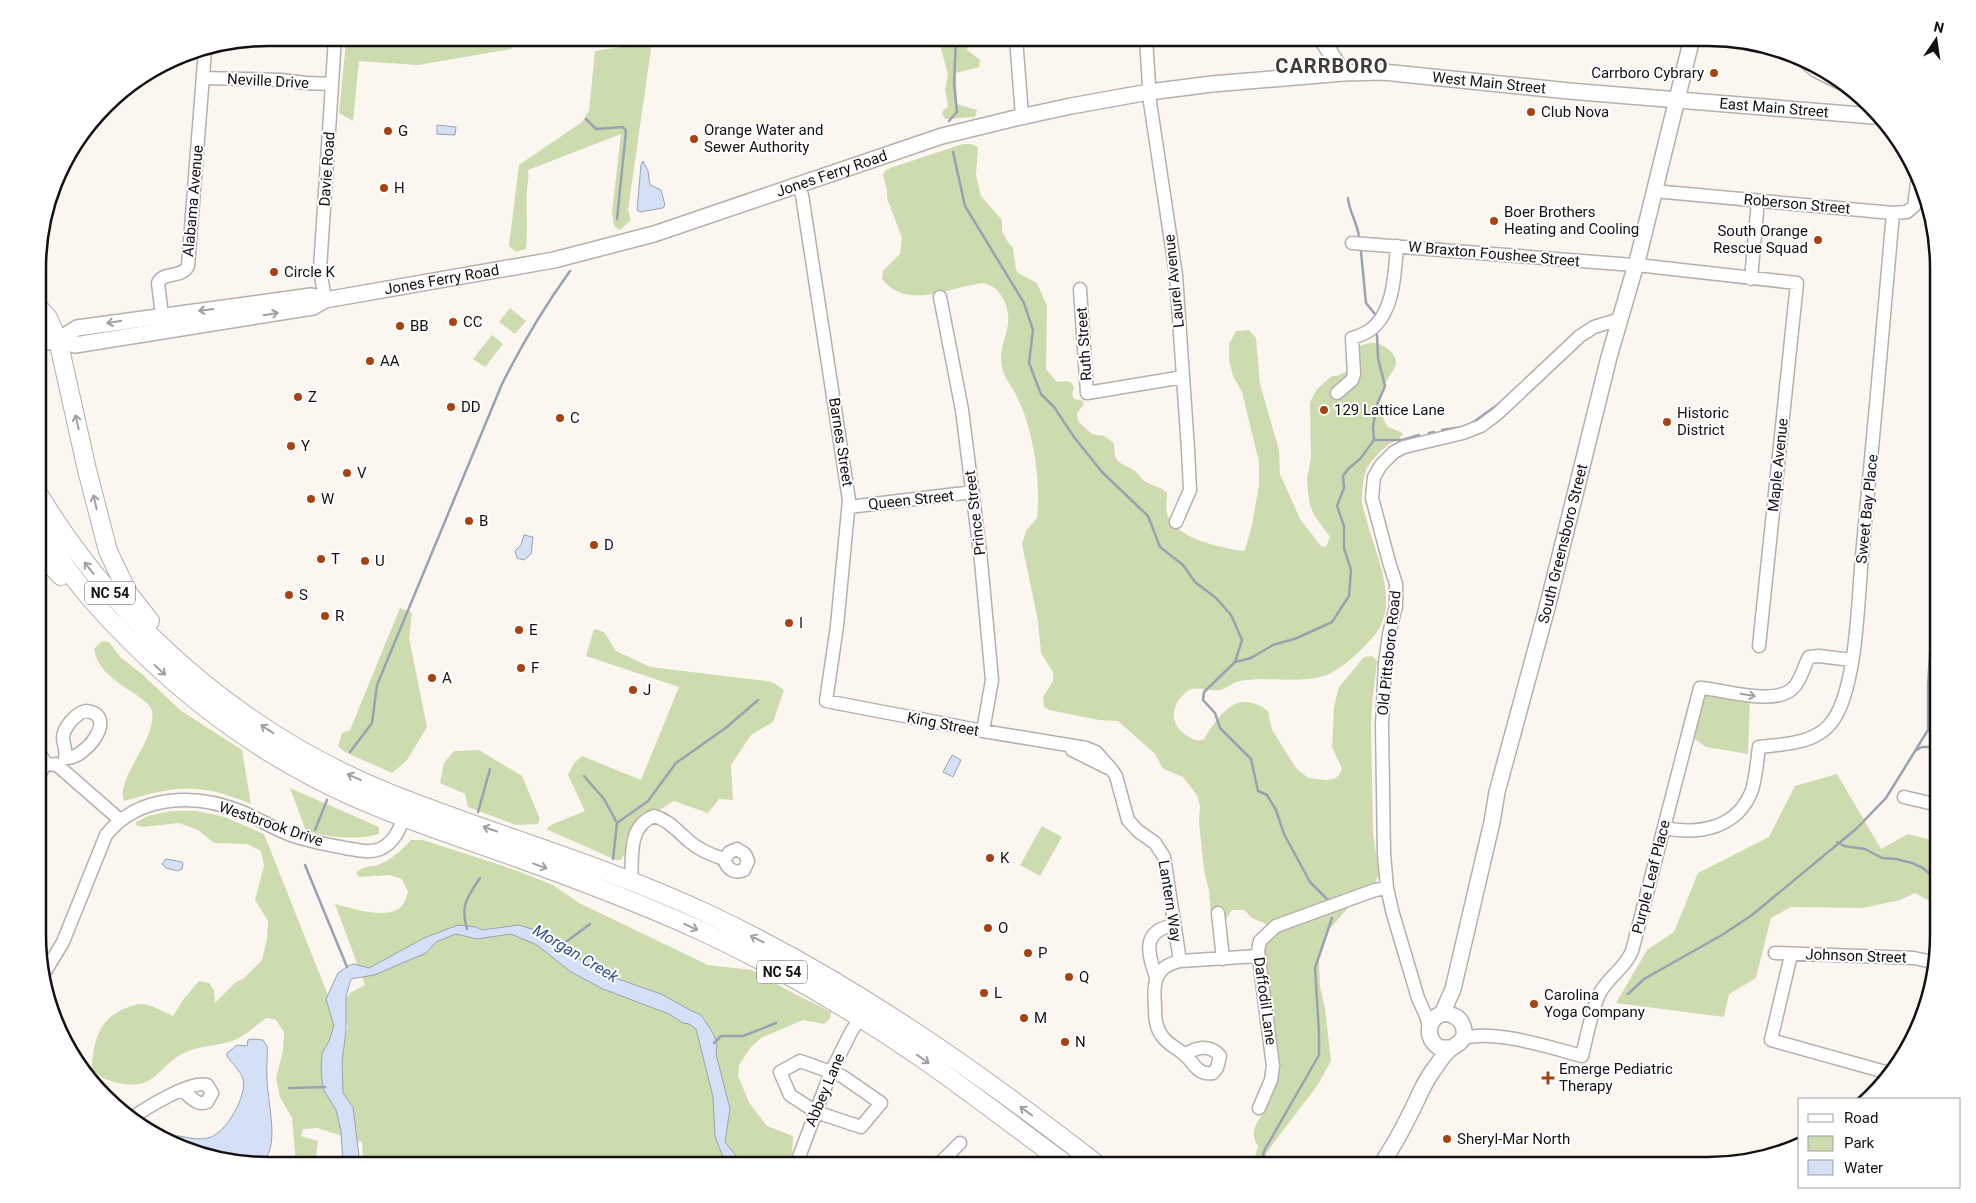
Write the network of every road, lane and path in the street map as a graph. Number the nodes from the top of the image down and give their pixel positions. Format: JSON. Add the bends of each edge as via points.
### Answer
{"nodes":[{"id":1,"x":334,"y":46,"type":"edge"},
{"id":2,"x":1017,"y":46,"type":"edge"},
{"id":3,"x":1146,"y":46,"type":"edge"},
{"id":4,"x":1326,"y":46,"type":"edge"},
{"id":5,"x":1690,"y":46,"type":"edge"},
{"id":6,"x":205,"y":56,"type":"edge"},
{"id":7,"x":1344,"y":73,"type":"junction"},
{"id":8,"x":203,"y":78,"type":"junction"},
{"id":9,"x":332,"y":84,"type":"junction"},
{"id":10,"x":1149,"y":92,"type":"junction"},
{"id":11,"x":1677,"y":100,"type":"junction"},
{"id":12,"x":1022,"y":116,"type":"junction"},
{"id":13,"x":1869,"y":116,"type":"edge"},
{"id":14,"x":796,"y":185,"type":"junction"},
{"id":15,"x":1916,"y":190,"type":"edge"},
{"id":16,"x":1654,"y":191,"type":"junction"},
{"id":17,"x":1758,"y":201,"type":"junction"},
{"id":18,"x":1893,"y":213,"type":"junction"},
{"id":19,"x":1352,"y":243,"type":"dead end"},
{"id":20,"x":1397,"y":246,"type":"junction"},
{"id":21,"x":1636,"y":265,"type":"junction"},
{"id":22,"x":1751,"y":279,"type":"junction"},
{"id":23,"x":1797,"y":284,"type":"joint"},
{"id":24,"x":1080,"y":289,"type":"dead end"},
{"id":25,"x":940,"y":296,"type":"dead end"},
{"id":26,"x":325,"y":300,"type":"junction"},
{"id":27,"x":162,"y":315,"type":"junction"},
{"id":28,"x":46,"y":316,"type":"edge"},
{"id":29,"x":1620,"y":319,"type":"junction"},
{"id":30,"x":164,"y":332,"type":"junction"},
{"id":31,"x":58,"y":340,"type":"junction"},
{"id":32,"x":46,"y":342,"type":"edge"},
{"id":33,"x":1183,"y":377,"type":"junction"},
{"id":34,"x":1337,"y":393,"type":"dead end"},
{"id":35,"x":973,"y":492,"type":"junction"},
{"id":36,"x":46,"y":504,"type":"edge"},
{"id":37,"x":849,"y":507,"type":"junction"},
{"id":38,"x":1176,"y":522,"type":"dead end"},
{"id":39,"x":46,"y":537,"type":"edge"},
{"id":40,"x":46,"y":560,"type":"edge"},
{"id":41,"x":125,"y":636,"type":"junction"},
{"id":42,"x":1759,"y":646,"type":"dead end"},
{"id":43,"x":1852,"y":660,"type":"junction"},
{"id":44,"x":197,"y":677,"type":"junction"},
{"id":45,"x":826,"y":701,"type":"joint"},
{"id":46,"x":983,"y":731,"type":"junction"},
{"id":47,"x":1061,"y":745,"type":"joint"},
{"id":48,"x":51,"y":759,"type":"edge"},
{"id":49,"x":352,"y":797,"type":"junction"},
{"id":50,"x":1904,"y":797,"type":"dead end"},
{"id":51,"x":416,"y":803,"type":"junction"},
{"id":52,"x":1930,"y":803,"type":"edge"},
{"id":53,"x":404,"y":818,"type":"junction"},
{"id":54,"x":461,"y":819,"type":"junction"},
{"id":55,"x":120,"y":820,"type":"junction"},
{"id":56,"x":1664,"y":828,"type":"junction"},
{"id":57,"x":724,"y":859,"type":"dead end"},
{"id":58,"x":632,"y":880,"type":"junction"},
{"id":59,"x":1387,"y":888,"type":"junction"},
{"id":60,"x":1218,"y":913,"type":"dead end"},
{"id":61,"x":1174,"y":925,"type":"junction"},
{"id":62,"x":737,"y":948,"type":"junction"},
{"id":63,"x":1775,"y":953,"type":"dead end"},
{"id":64,"x":1791,"y":955,"type":"junction"},
{"id":65,"x":1258,"y":956,"type":"junction"},
{"id":66,"x":1223,"y":959,"type":"junction"},
{"id":67,"x":48,"y":961,"type":"edge"},
{"id":68,"x":1180,"y":961,"type":"junction"},
{"id":69,"x":1928,"y":961,"type":"edge"},
{"id":70,"x":51,"y":963,"type":"junction"},
{"id":71,"x":49,"y":967,"type":"edge"},
{"id":72,"x":1156,"y":977,"type":"junction"},
{"id":73,"x":1453,"y":989,"type":"junction"},
{"id":74,"x":864,"y":998,"type":"junction"},
{"id":75,"x":1424,"y":1008,"type":"junction"},
{"id":76,"x":1440,"y":1015,"type":"junction"},
{"id":77,"x":860,"y":1018,"type":"junction"},
{"id":78,"x":1461,"y":1021,"type":"junction"},
{"id":79,"x":1430,"y":1035,"type":"junction"},
{"id":80,"x":1498,"y":1036,"type":"junction"},
{"id":81,"x":1456,"y":1044,"type":"junction"},
{"id":82,"x":948,"y":1055,"type":"junction"},
{"id":83,"x":1185,"y":1055,"type":"dead end"},
{"id":84,"x":1883,"y":1071,"type":"edge"},
{"id":85,"x":831,"y":1072,"type":"junction"},
{"id":86,"x":1429,"y":1076,"type":"junction"},
{"id":87,"x":182,"y":1091,"type":"dead end"},
{"id":88,"x":1259,"y":1108,"type":"dead end"},
{"id":89,"x":816,"y":1112,"type":"junction"},
{"id":90,"x":138,"y":1114,"type":"edge"},
{"id":91,"x":1066,"y":1140,"type":"junction"},
{"id":92,"x":960,"y":1143,"type":"dead end"},
{"id":93,"x":1042,"y":1147,"type":"junction"},
{"id":94,"x":799,"y":1157,"type":"edge"},
{"id":95,"x":946,"y":1157,"type":"edge"},
{"id":96,"x":1052,"y":1157,"type":"edge"},
{"id":97,"x":1056,"y":1157,"type":"edge"},
{"id":98,"x":1088,"y":1157,"type":"edge"},
{"id":99,"x":1097,"y":1157,"type":"edge"},
{"id":100,"x":1386,"y":1157,"type":"edge"}],
"edges":[{"from":1,"to":9,"type":"street","name":"Davie Road"},
{"from":2,"to":12,"type":"street"},
{"from":3,"to":10,"type":"street","name":"Laurel Avenue"},
{"from":4,"to":7,"type":"main road"},
{"from":5,"to":11,"type":"main road","name":"South Greensboro Street"},
{"from":6,"to":8,"type":"street","name":"Alabama Avenue"},
{"from":7,"to":10,"type":"main road","name":"Jones Ferry Road"},
{"from":7,"to":11,"type":"main road","name":"West Main Street","via":[[1395,73]]},
{"from":8,"to":9,"type":"street","name":"Neville Drive"},
{"from":8,"to":27,"type":"street","name":"Alabama Avenue","via":[[188,266],[182,273],[159,279]]},
{"from":9,"to":26,"type":"street","name":"Davie Road","via":[[320,269]]},
{"from":10,"to":12,"type":"main road","name":"Jones Ferry Road"},
{"from":10,"to":33,"type":"street","name":"Laurel Avenue","via":[[1176,275]]},
{"from":11,"to":13,"type":"main road","name":"East Main Street"},
{"from":11,"to":16,"type":"main road","name":"South Greensboro Street"},
{"from":12,"to":14,"type":"main road","name":"Jones Ferry Road","via":[[942,136]]},
{"from":14,"to":26,"type":"main road","name":"Jones Ferry Road","via":[[654,234],[554,260]]},
{"from":14,"to":37,"type":"street","name":"Barnes Street","via":[[802,195]]},
{"from":15,"to":18,"type":"street","via":[[1912,208]]},
{"from":16,"to":17,"type":"street","name":"Roberson Street"},
{"from":16,"to":21,"type":"main road","name":"South Greensboro Street"},
{"from":17,"to":18,"type":"street","name":"Roberson Street"},
{"from":17,"to":22,"type":"street"},
{"from":18,"to":43,"type":"street","name":"Sweet Bay Place"},
{"from":19,"to":20,"type":"street","name":"W Braxton Foushee Street"},
{"from":20,"to":21,"type":"street","name":"W Braxton Foushee Street"},
{"from":20,"to":34,"type":"street","via":[[1392,286],[1384,311],[1368,332],[1352,338],[1354,374],[1352,380]]},
{"from":21,"to":22,"type":"street","name":"W Braxton Foushee Street"},
{"from":21,"to":29,"type":"main road","name":"South Greensboro Street"},
{"from":22,"to":23,"type":"street","name":"W Braxton Foushee Street"},
{"from":23,"to":42,"type":"street","name":"Maple Avenue"},
{"from":24,"to":33,"type":"street","name":"Ruth Street","via":[[1088,393]]},
{"from":25,"to":35,"type":"street","name":"Prince Street","via":[[962,410]]},
{"from":26,"to":27,"type":"main road","name":"Jones Ferry Road","one_way":true,"via":[[311,296]]},
{"from":30,"to":26,"type":"main road","name":"Jones Ferry Road","one_way":true,"via":[[313,307]]},
{"from":27,"to":30,"type":"street","name":"Alabama Avenue"},
{"from":27,"to":31,"type":"main road","name":"Jones Ferry Road","one_way":true,"via":[[77,328]]},
{"from":28,"to":31,"type":"highway"},
{"from":29,"to":59,"type":"street","name":"Old Pittsboro Road","via":[[1594,327],[1580,336],[1481,426],[1404,447],[1387,458],[1374,476],[1373,506],[1397,597],[1385,663],[1382,725]]},
{"from":29,"to":73,"type":"main road","name":"South Greensboro Street","via":[[1497,792]]},
{"from":30,"to":31,"type":"main road","name":"Jones Ferry Road","via":[[75,345]]},
{"from":31,"to":32,"type":"main road","name":"Jones Ferry Road"},
{"from":44,"to":31,"type":"highway","one_way":true,"via":[[186,659],[132,598],[108,552]]},
{"from":33,"to":38,"type":"street","name":"Laurel Avenue","via":[[1190,490]]},
{"from":35,"to":37,"type":"street","name":"Queen Street"},
{"from":35,"to":46,"type":"street","name":"Prince Street","via":[[992,680]]},
{"from":44,"to":36,"type":"highway","number":"NC 54","one_way":true,"via":[[159,644],[107,590]]},
{"from":37,"to":45,"type":"street","name":"Barnes Street"},
{"from":39,"to":41,"type":"highway","number":"NC 54","via":[[89,596]]},
{"from":40,"to":41,"type":"highway","via":[[112,631]]},
{"from":41,"to":49,"type":"highway","number":"NC 54","one_way":true,"via":[[175,683],[248,739]]},
{"from":43,"to":56,"type":"street","name":"Sweet Bay Place","via":[[1844,701],[1833,721],[1803,741],[1759,748],[1752,790],[1739,812],[1721,825],[1702,831]]},
{"from":56,"to":43,"type":"street","name":"Purple Leaf Place","one_way":true,"via":[[1700,688],[1758,696],[1781,695],[1795,686],[1809,657]]},
{"from":51,"to":44,"type":"highway","number":"NC 54","one_way":true,"via":[[313,757],[239,710]]},
{"from":45,"to":46,"type":"street","name":"King Street"},
{"from":46,"to":47,"type":"street","name":"King Street"},
{"from":47,"to":61,"type":"street","name":"Lantern Way","via":[[1112,770],[1116,776],[1128,820],[1138,832],[1155,843],[1164,857]]},
{"from":48,"to":55,"type":"street"},
{"from":49,"to":51,"type":"highway","via":[[364,794],[408,807]]},
{"from":49,"to":53,"type":"highway","number":"NC 54"},
{"from":50,"to":52,"type":"street"},
{"from":51,"to":54,"type":"highway","number":"NC 54"},
{"from":53,"to":54,"type":"highway","via":[[416,814],[451,823]]},
{"from":53,"to":55,"type":"street","name":"Westbrook Drive","via":[[394,839],[374,851],[307,840],[241,812],[197,801],[162,801],[139,807]]},
{"from":53,"to":62,"type":"highway","number":"NC 54","one_way":true,"via":[[618,895]]},
{"from":58,"to":54,"type":"highway","number":"NC 54","one_way":true},
{"from":55,"to":70,"type":"street","name":"Westbrook Drive","via":[[106,835],[63,942]]},
{"from":56,"to":80,"type":"street","name":"Purple Leaf Place","via":[[1632,950],[1626,964],[1598,995],[1582,1056]]},
{"from":57,"to":58,"type":"street","via":[[690,843],[666,821],[654,816],[636,830]]},
{"from":74,"to":58,"type":"highway","number":"NC 54","one_way":true,"via":[[760,940]]},
{"from":59,"to":65,"type":"street","name":"Daffodil Lane","via":[[1276,926],[1260,941]]},
{"from":59,"to":75,"type":"street","name":"Old Pittsboro Road","via":[[1418,998]]},
{"from":60,"to":66,"type":"street"},
{"from":61,"to":68,"type":"street","name":"Lantern Way"},
{"from":61,"to":72,"type":"street","via":[[1153,933],[1149,942]]},
{"from":62,"to":74,"type":"highway","via":[[777,962],[843,996]]},
{"from":62,"to":77,"type":"highway","number":"NC 54"},
{"from":63,"to":64,"type":"street","name":"Johnson Street"},
{"from":64,"to":69,"type":"street","name":"Johnson Street"},
{"from":64,"to":84,"type":"street","via":[[1771,1040]]},
{"from":65,"to":66,"type":"street"},
{"from":65,"to":88,"type":"street","name":"Daffodil Lane","via":[[1273,1066],[1271,1080]]},
{"from":66,"to":68,"type":"street"},
{"from":67,"to":70,"type":"street"},
{"from":68,"to":72,"type":"street","via":[[1165,967]]},
{"from":70,"to":71,"type":"street","name":"Westbrook Drive"},
{"from":72,"to":83,"type":"street","via":[[1154,991],[1158,1030],[1168,1044]]},
{"from":73,"to":76,"type":"main road","name":"South Greensboro Street"},
{"from":73,"to":78,"type":"main road","name":"South Greensboro Street"},
{"from":74,"to":82,"type":"highway","number":"NC 54"},
{"from":75,"to":76,"type":"street"},
{"from":75,"to":79,"type":"street","name":"Old Pittsboro Road"},
{"from":76,"to":78,"type":"main road","via":[[1451,1014]]},
{"from":76,"to":79,"type":"main road","via":[[1431,1023]]},
{"from":77,"to":82,"type":"highway","via":[[878,1018]]},
{"from":77,"to":85,"type":"street","name":"Abbey Lane"},
{"from":77,"to":93,"type":"highway","number":"NC 54","one_way":true,"via":[[938,1070]]},
{"from":78,"to":80,"type":"street"},
{"from":78,"to":81,"type":"main road","via":[[1464,1033]]},
{"from":79,"to":81,"type":"main road","via":[[1440,1048]]},
{"from":79,"to":86,"type":"main road"},
{"from":80,"to":81,"type":"street","via":[[1474,1036]]},
{"from":81,"to":86,"type":"main road"},
{"from":91,"to":82,"type":"highway","number":"NC 54","one_way":true},
{"from":85,"to":89,"type":"street","name":"Abbey Lane"},
{"from":85,"to":89,"type":"street","via":[[800,1061],[780,1072],[790,1095]]},
{"from":85,"to":89,"type":"street","via":[[881,1103],[861,1127]]},
{"from":86,"to":100,"type":"main road"},
{"from":87,"to":90,"type":"street"},
{"from":89,"to":94,"type":"street","name":"Abbey Lane"},
{"from":91,"to":98,"type":"highway","number":"NC 54"},
{"from":91,"to":99,"type":"highway"},
{"from":92,"to":95,"type":"street"},
{"from":93,"to":96,"type":"highway"},
{"from":93,"to":97,"type":"highway","number":"NC 54"}]}
